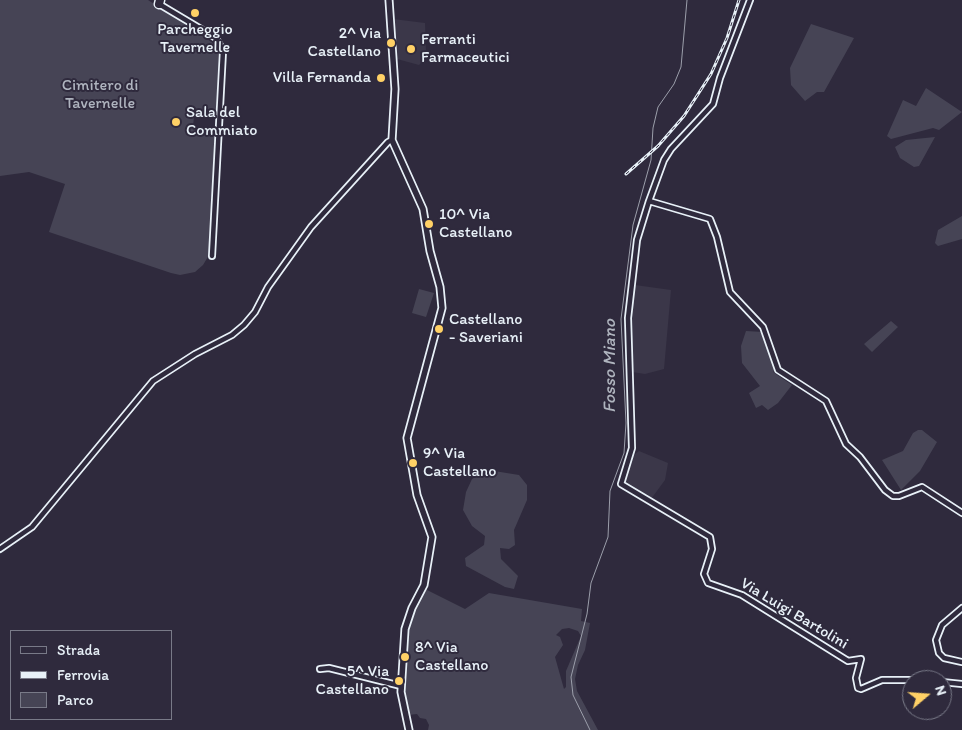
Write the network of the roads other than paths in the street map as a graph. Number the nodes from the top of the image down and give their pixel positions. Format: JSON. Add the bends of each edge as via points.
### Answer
{"nodes":[{"id":1,"x":389,"y":0,"type":"edge"},
{"id":2,"x":750,"y":0,"type":"edge"},
{"id":3,"x":157,"y":1,"type":"edge"},
{"id":4,"x":392,"y":140,"type":"junction"},
{"id":5,"x":649,"y":201,"type":"junction"},
{"id":6,"x":212,"y":256,"type":"dead end"},
{"id":7,"x":962,"y":513,"type":"edge"},
{"id":8,"x":0,"y":549,"type":"edge"},
{"id":9,"x":962,"y":608,"type":"edge"},
{"id":10,"x":962,"y":662,"type":"edge"},
{"id":11,"x":320,"y":670,"type":"dead end"},
{"id":12,"x":902,"y":680,"type":"edge"},
{"id":13,"x":401,"y":686,"type":"junction"},
{"id":14,"x":409,"y":730,"type":"edge"}],
"edges":[{"from":1,"to":4,"type":"street","via":[[395,89]]},
{"from":2,"to":5,"type":"street","via":[[713,104],[671,149]]},
{"from":3,"to":6,"type":"street","via":[[216,38],[223,51]]},
{"from":4,"to":8,"type":"street","via":[[311,227],[244,325],[153,381],[32,527]]},
{"from":4,"to":13,"type":"street","via":[[423,209],[442,308],[426,375],[408,429],[417,495],[429,523],[432,546],[424,585],[404,629]]},
{"from":5,"to":7,"type":"street","via":[[710,219],[730,292],[763,327],[778,370],[826,401],[846,444],[885,490],[899,496],[922,487]]},
{"from":5,"to":12,"type":"street","name":"Via Luigi Bartolini","via":[[638,240],[628,318],[632,448],[621,484],[710,537],[712,549],[704,574],[708,583],[742,595],[848,661],[861,659],[856,678],[858,688],[882,680]]},
{"from":9,"to":10,"type":"street","via":[[942,625],[936,640],[939,654]]},
{"from":11,"to":13,"type":"street","via":[[329,668]]},
{"from":13,"to":14,"type":"street"}]}
